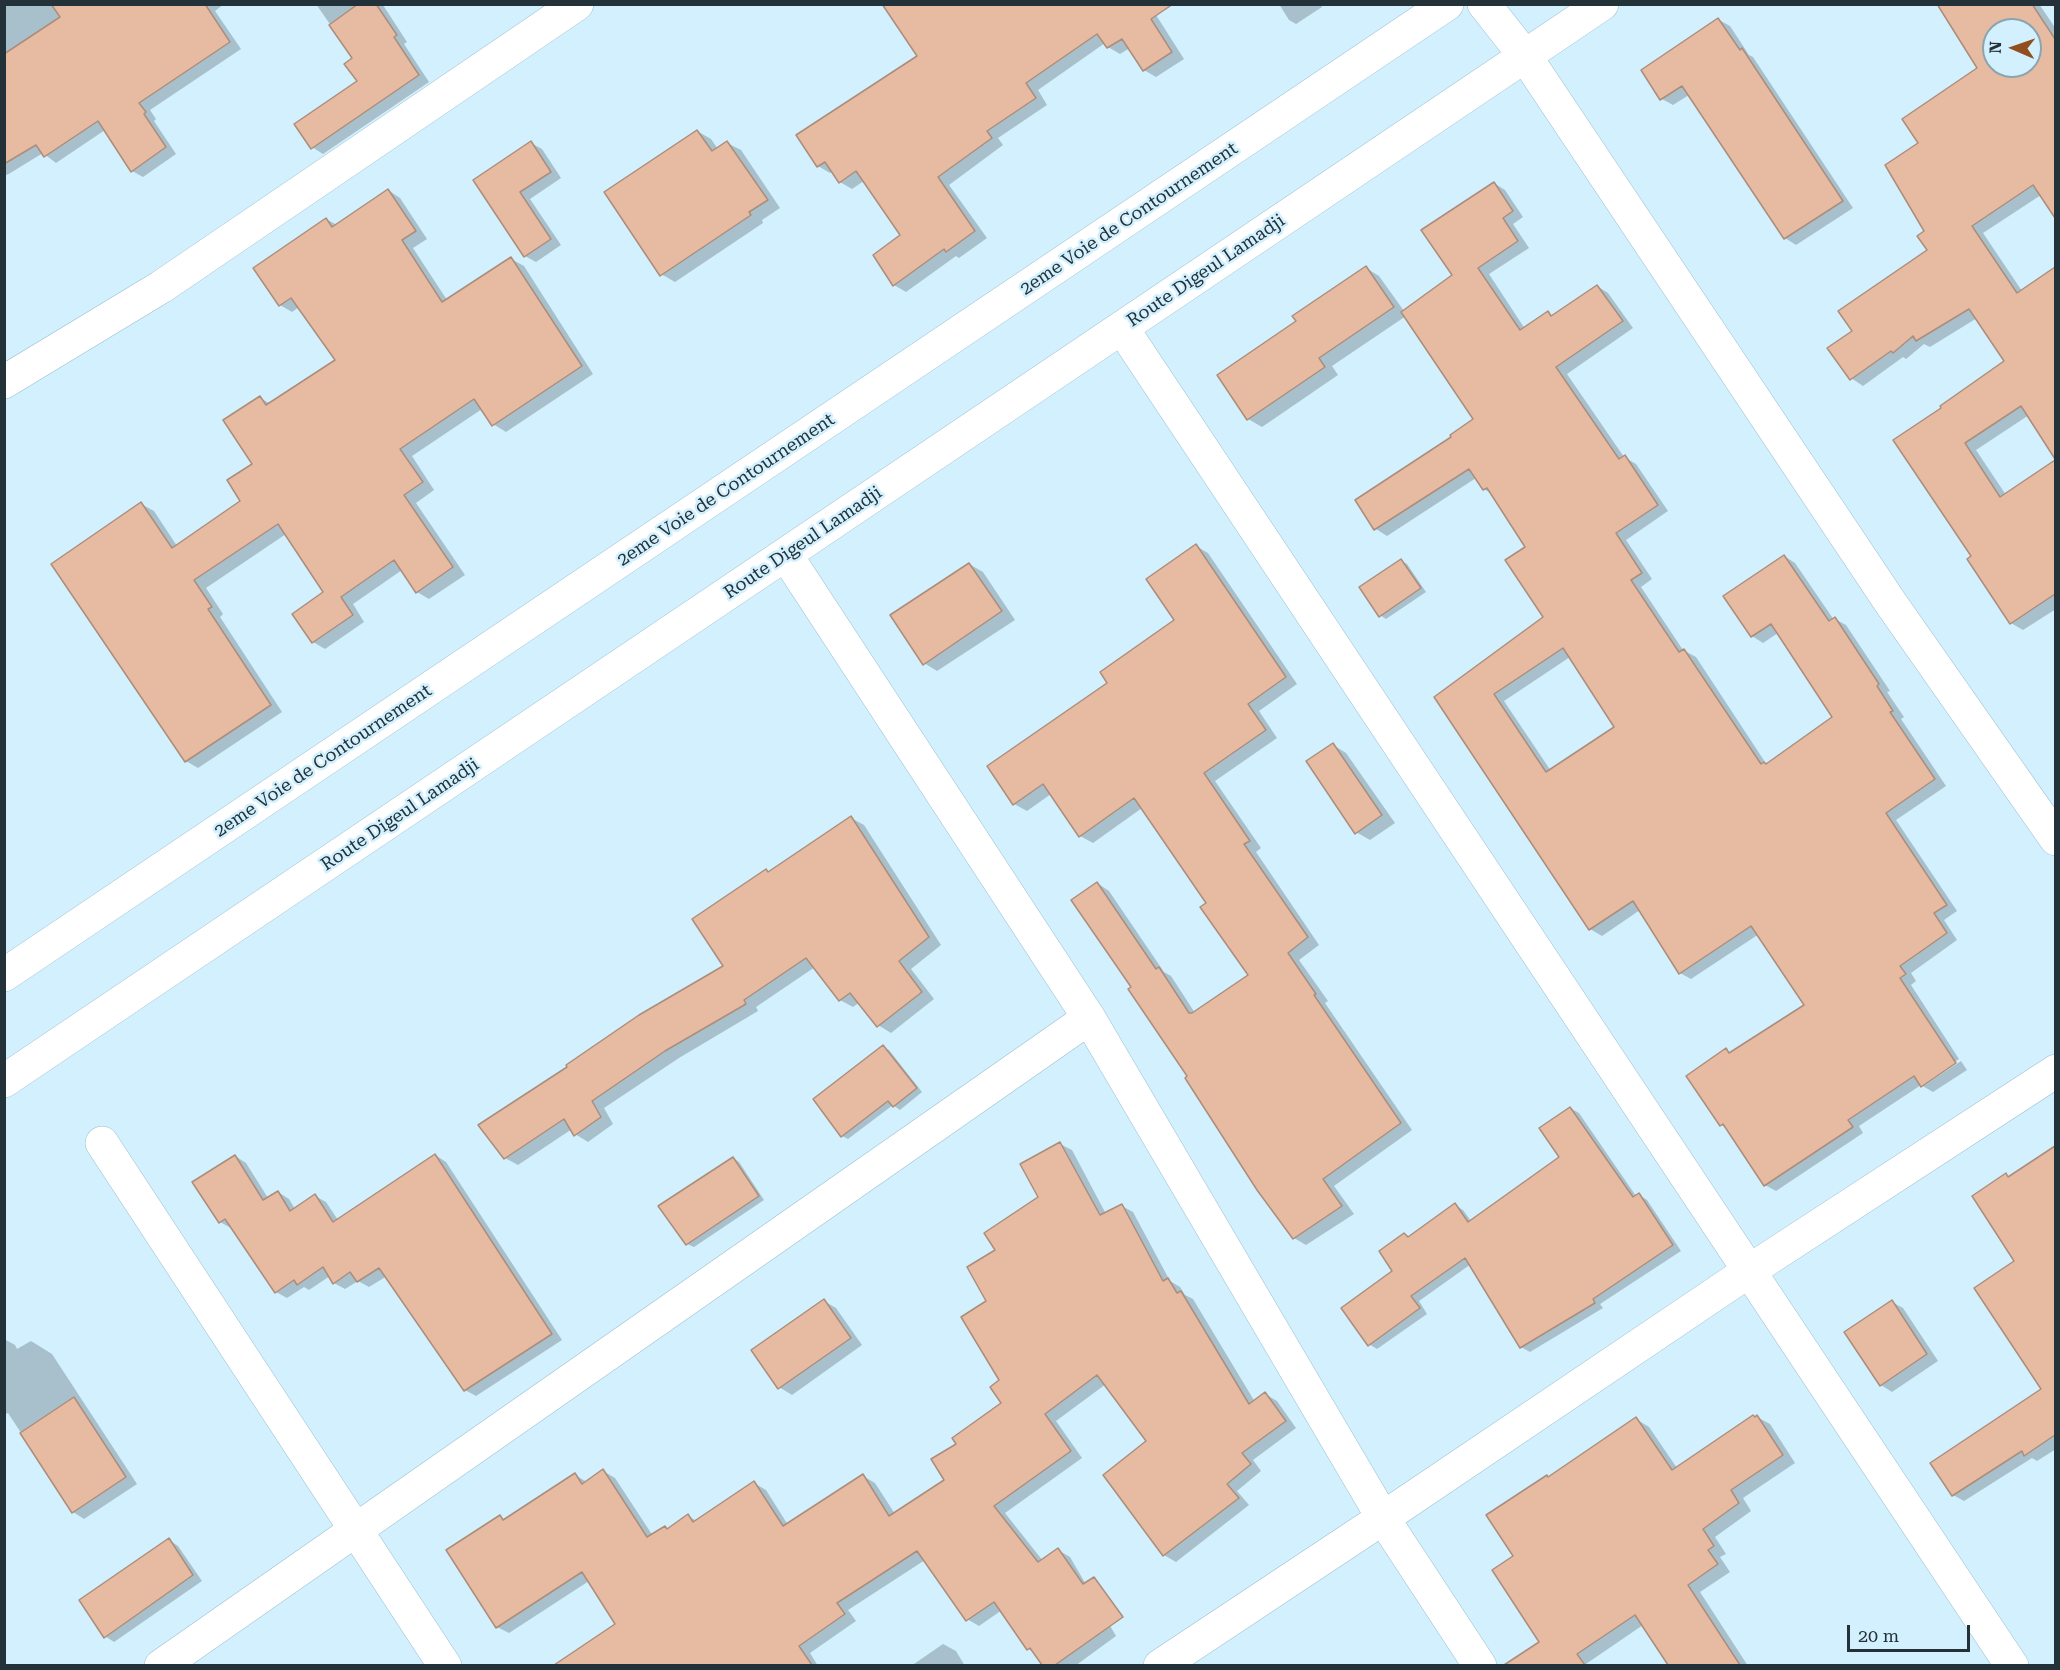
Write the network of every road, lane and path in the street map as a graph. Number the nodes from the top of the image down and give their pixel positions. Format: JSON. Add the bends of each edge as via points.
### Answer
{"nodes":[{"id":1,"x":576,"y":4,"type":"edge"},
{"id":2,"x":1447,"y":4,"type":"edge"},
{"id":3,"x":1484,"y":4,"type":"edge"},
{"id":4,"x":1602,"y":4,"type":"edge"},
{"id":5,"x":1525,"y":56,"type":"junction"},
{"id":6,"x":1122,"y":328,"type":"junction"},
{"id":7,"x":4,"y":382,"type":"edge"},
{"id":8,"x":786,"y":555,"type":"junction"},
{"id":9,"x":2055,"y":839,"type":"edge"},
{"id":10,"x":4,"y":975,"type":"edge"},
{"id":11,"x":1089,"y":1018,"type":"junction"},
{"id":12,"x":2055,"y":1071,"type":"edge"},
{"id":13,"x":4,"y":1081,"type":"edge"},
{"id":14,"x":102,"y":1143,"type":"dead end"},
{"id":15,"x":1749,"y":1271,"type":"junction"},
{"id":16,"x":1383,"y":1518,"type":"junction"},
{"id":17,"x":356,"y":1529,"type":"junction"},
{"id":18,"x":161,"y":1665,"type":"edge"},
{"id":19,"x":446,"y":1665,"type":"edge"},
{"id":20,"x":1160,"y":1665,"type":"edge"},
{"id":21,"x":1480,"y":1665,"type":"edge"},
{"id":22,"x":2012,"y":1665,"type":"edge"}],
"edges":[{"from":1,"to":7,"type":"street","via":[[161,287]]},
{"from":2,"to":10,"type":"street","name":"2eme Voie de Contournement"},
{"from":3,"to":5,"type":"street"},
{"from":4,"to":5,"type":"street","name":"Route Digeul Lamadji"},
{"from":5,"to":6,"type":"street","name":"Route Digeul Lamadji"},
{"from":5,"to":9,"type":"street","via":[[1890,602]]},
{"from":6,"to":8,"type":"street","name":"Route Digeul Lamadji"},
{"from":6,"to":15,"type":"street"},
{"from":8,"to":11,"type":"street"},
{"from":8,"to":13,"type":"street","name":"Route Digeul Lamadji"},
{"from":11,"to":16,"type":"street"},
{"from":11,"to":17,"type":"street"},
{"from":12,"to":15,"type":"street"},
{"from":14,"to":17,"type":"street"},
{"from":15,"to":16,"type":"street"},
{"from":15,"to":22,"type":"street"},
{"from":16,"to":20,"type":"street"},
{"from":16,"to":21,"type":"street"},
{"from":17,"to":18,"type":"street"},
{"from":17,"to":19,"type":"street"}]}
